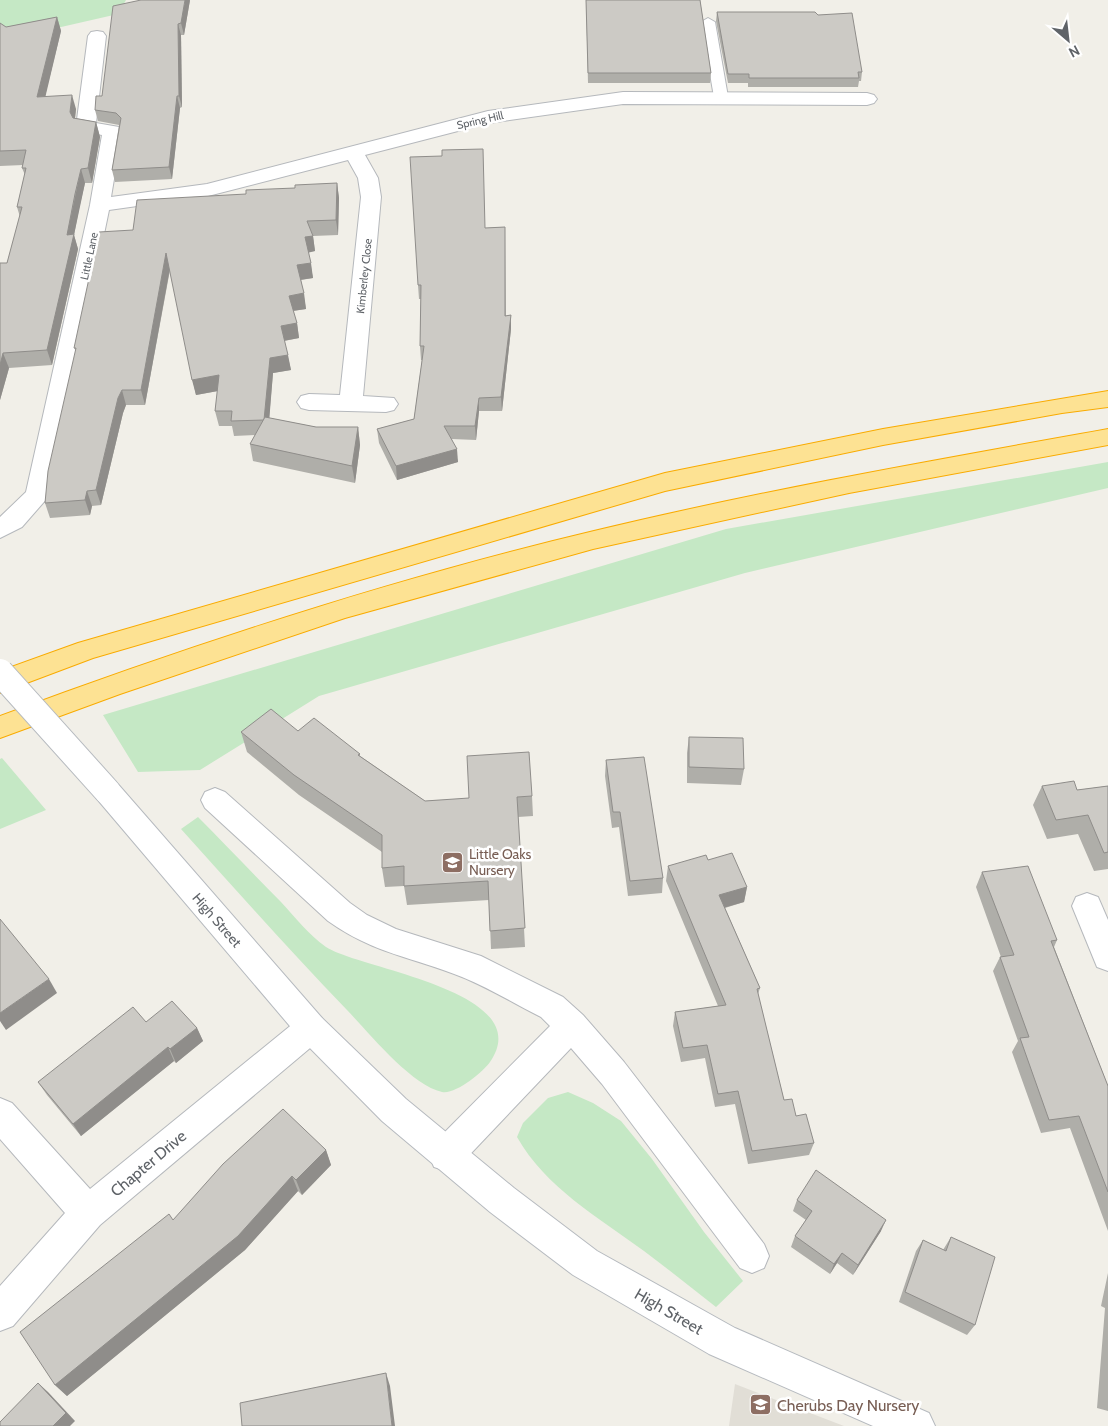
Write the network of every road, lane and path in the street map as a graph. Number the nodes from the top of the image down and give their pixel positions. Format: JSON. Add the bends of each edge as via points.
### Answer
{"nodes":[{"id":1,"x":708,"y":22,"type":"dead end"},
{"id":2,"x":97,"y":36,"type":"dead end"},
{"id":3,"x":721,"y":97,"type":"junction"},
{"id":4,"x":867,"y":99,"type":"dead end"},
{"id":5,"x":354,"y":152,"type":"junction"},
{"id":6,"x":100,"y":206,"type":"junction"},
{"id":7,"x":1108,"y":399,"type":"edge"},
{"id":8,"x":309,"y":402,"type":"dead end"},
{"id":9,"x":351,"y":404,"type":"junction"},
{"id":10,"x":386,"y":404,"type":"dead end"},
{"id":11,"x":1108,"y":437,"type":"edge"},
{"id":12,"x":38,"y":495,"type":"junction"},
{"id":13,"x":0,"y":529,"type":"edge"},
{"id":14,"x":32,"y":529,"type":"dead end"},
{"id":15,"x":0,"y":672,"type":"edge"},
{"id":16,"x":0,"y":682,"type":"edge"},
{"id":17,"x":0,"y":727,"type":"edge"},
{"id":18,"x":215,"y":800,"type":"dead end"},
{"id":19,"x":1088,"y":906,"type":"dead end"},
{"id":20,"x":1107,"y":952,"type":"edge"},
{"id":21,"x":572,"y":1025,"type":"junction"},
{"id":22,"x":311,"y":1028,"type":"junction"},
{"id":23,"x":0,"y":1114,"type":"edge"},
{"id":24,"x":446,"y":1155,"type":"junction"},
{"id":25,"x":88,"y":1213,"type":"junction"},
{"id":26,"x":752,"y":1256,"type":"dead end"},
{"id":27,"x":0,"y":1313,"type":"edge"},
{"id":28,"x":916,"y":1426,"type":"edge"}],
"edges":[{"from":1,"to":3,"type":"lane"},
{"from":2,"to":6,"type":"street","name":"Little Lane","via":[[86,127],[112,131]]},
{"from":3,"to":4,"type":"street","name":"Spring Hill"},
{"from":3,"to":5,"type":"street","name":"Spring Hill","via":[[623,98],[535,109],[488,117]]},
{"from":5,"to":6,"type":"street","name":"Spring Hill","via":[[208,190]]},
{"from":5,"to":9,"type":"street","name":"Kimberley Close","via":[[368,178],[371,197]]},
{"from":6,"to":12,"type":"street","name":"Little Lane"},
{"from":7,"to":16,"type":"highway","via":[[883,437],[665,482],[87,650]]},
{"from":8,"to":9,"type":"street"},
{"from":9,"to":10,"type":"street"},
{"from":11,"to":17,"type":"highway","via":[[850,484],[593,540],[342,610],[110,686]]},
{"from":12,"to":13,"type":"street","via":[[13,521]]},
{"from":12,"to":14,"type":"street","name":"Little Lane"},
{"from":15,"to":22,"type":"street","name":"High Street","bridge":true},
{"from":18,"to":21,"type":"street","via":[[356,924],[388,940],[470,966],[552,1007]]},
{"from":19,"to":20,"type":"street"},
{"from":21,"to":24,"type":"street"},
{"from":21,"to":26,"type":"street","via":[[613,1072]]},
{"from":22,"to":24,"type":"street","name":"High Street","via":[[394,1110]]},
{"from":22,"to":25,"type":"street","name":"Chapter Drive"},
{"from":23,"to":25,"type":"street"},
{"from":24,"to":28,"type":"street","name":"High Street","via":[[585,1263],[722,1341]]},
{"from":25,"to":27,"type":"street","name":"Chapter Drive"}]}
